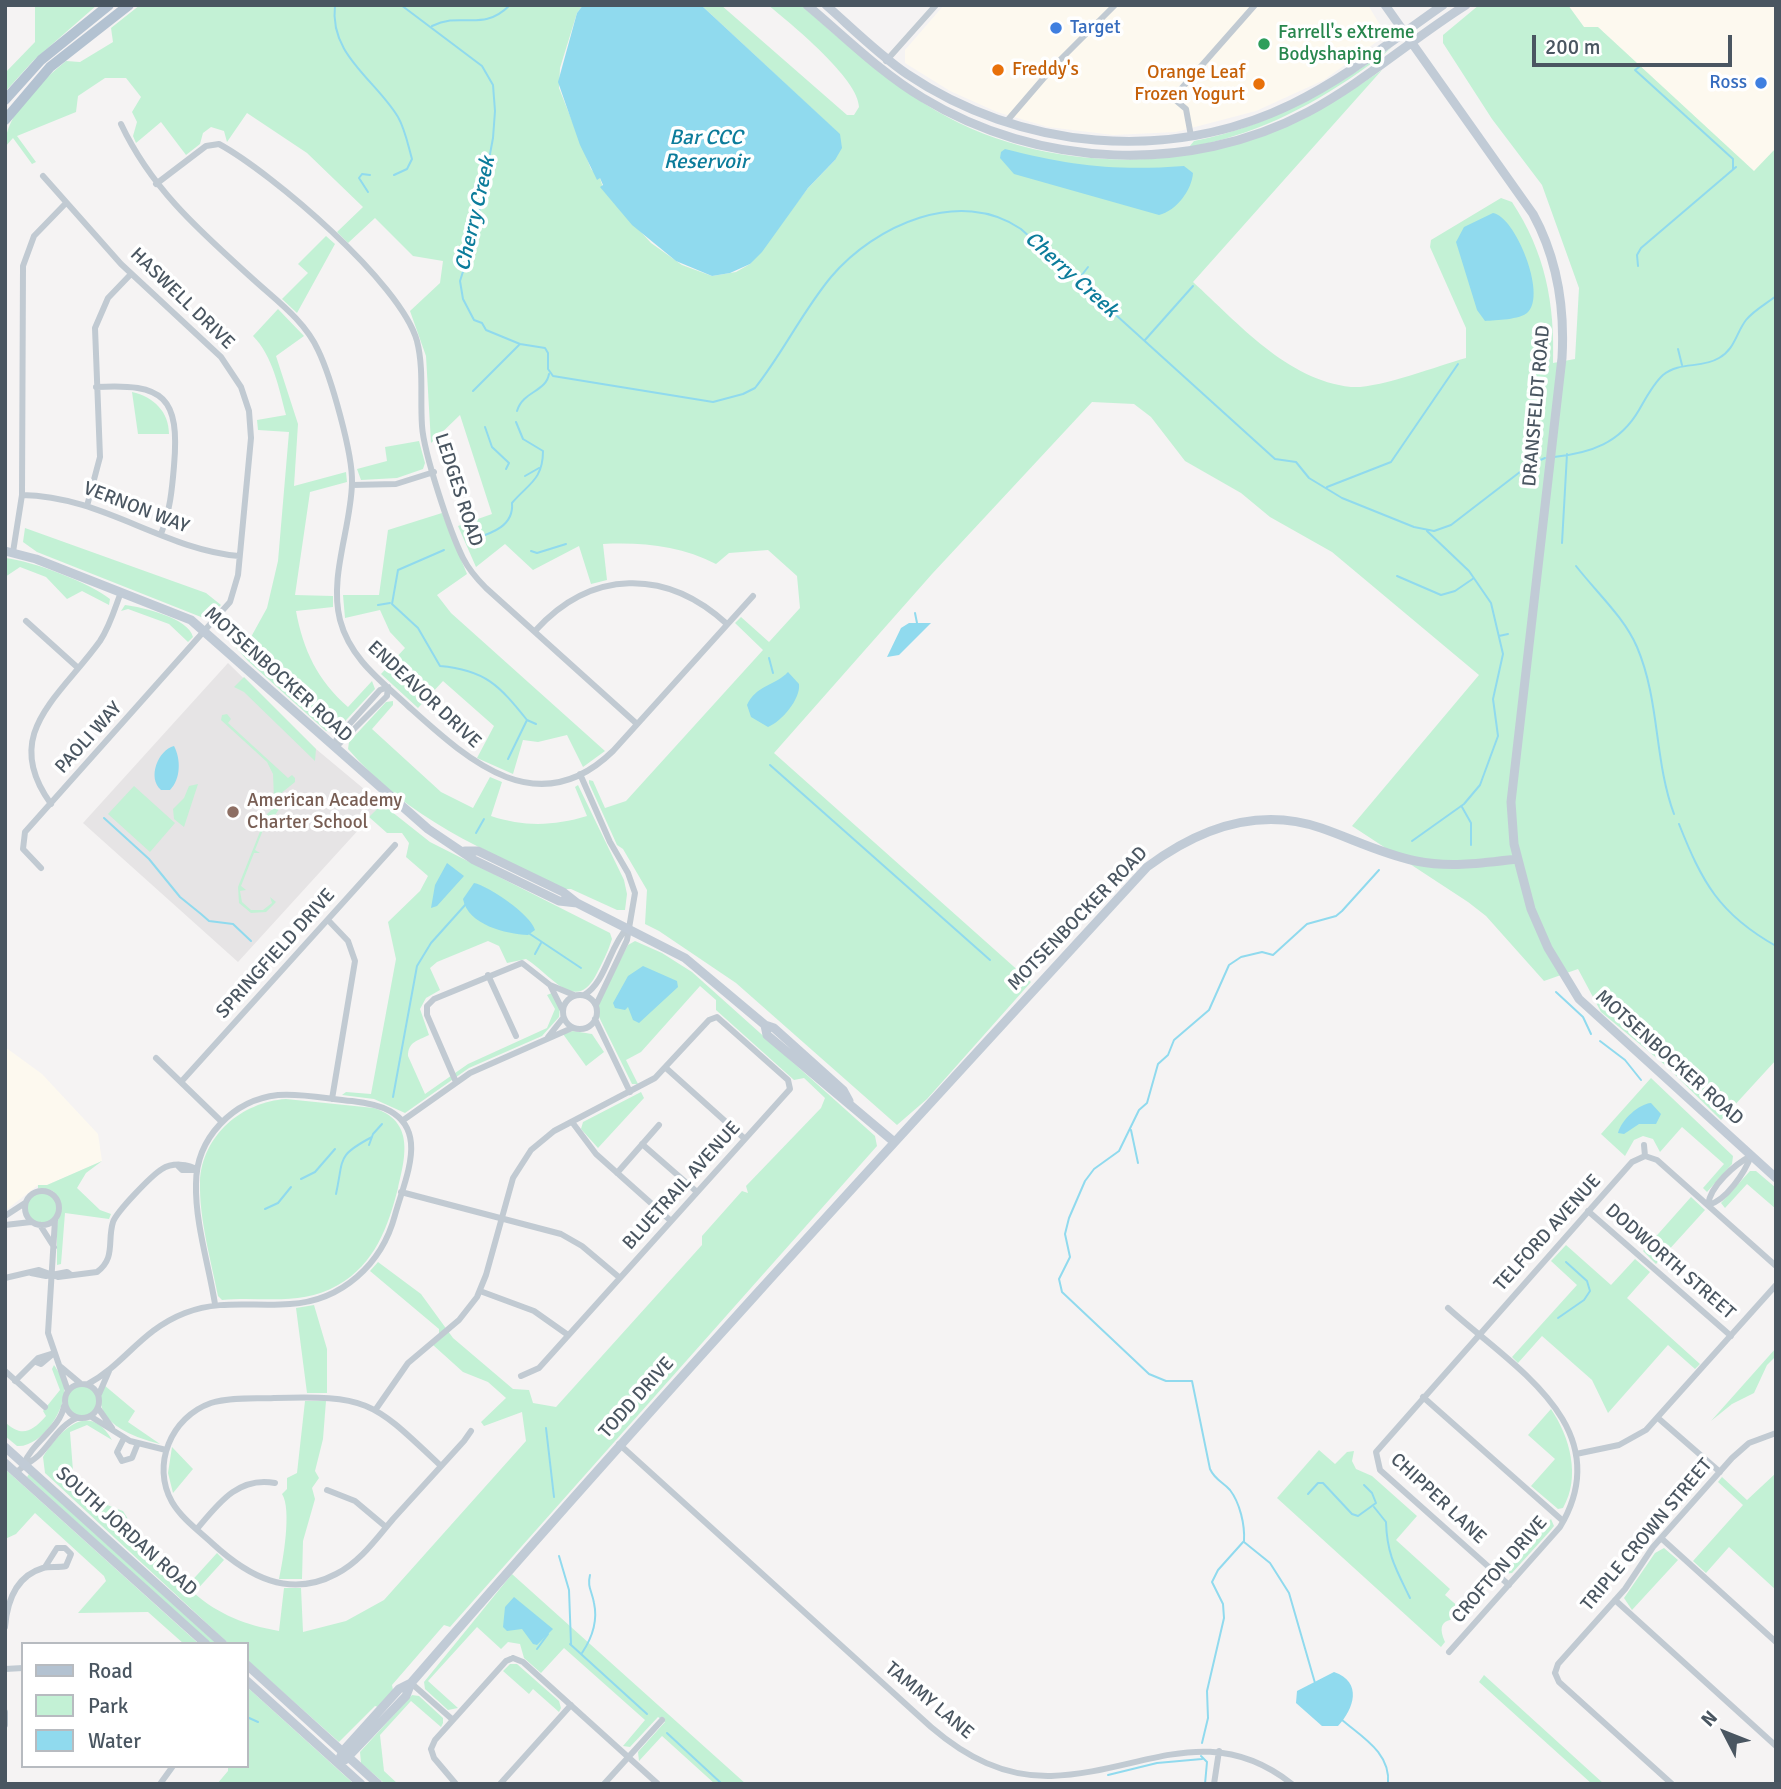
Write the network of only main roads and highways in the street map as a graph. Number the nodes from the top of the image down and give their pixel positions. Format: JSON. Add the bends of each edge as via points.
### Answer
{"nodes":[{"id":1,"x":109,"y":5,"type":"edge"},
{"id":2,"x":129,"y":5,"type":"edge"},
{"id":3,"x":807,"y":5,"type":"edge"},
{"id":4,"x":826,"y":5,"type":"edge"},
{"id":5,"x":1385,"y":5,"type":"edge"},
{"id":6,"x":1444,"y":5,"type":"edge"},
{"id":7,"x":1466,"y":5,"type":"edge"},
{"id":8,"x":1404,"y":33,"type":"junction"},
{"id":9,"x":1411,"y":43,"type":"junction"},
{"id":10,"x":5,"y":100,"type":"edge"},
{"id":11,"x":934,"y":105,"type":"junction"},
{"id":12,"x":5,"y":120,"type":"edge"},
{"id":13,"x":1006,"y":122,"type":"junction"},
{"id":14,"x":1191,"y":136,"type":"junction"},
{"id":15,"x":1123,"y":155,"type":"junction"},
{"id":16,"x":9,"y":552,"type":"edge"},
{"id":17,"x":1517,"y":859,"type":"junction"},
{"id":18,"x":893,"y":1141,"type":"junction"},
{"id":19,"x":1776,"y":1178,"type":"edge"},
{"id":20,"x":5,"y":1447,"type":"edge"},
{"id":21,"x":5,"y":1463,"type":"edge"},
{"id":22,"x":204,"y":1642,"type":"edge"},
{"id":23,"x":221,"y":1642,"type":"edge"},
{"id":24,"x":248,"y":1666,"type":"edge"},
{"id":25,"x":248,"y":1682,"type":"edge"},
{"id":26,"x":346,"y":1755,"type":"junction"},
{"id":27,"x":338,"y":1763,"type":"junction"},
{"id":28,"x":360,"y":1784,"type":"edge"},
{"id":29,"x":378,"y":1784,"type":"edge"}],
"edges":[{"from":1,"to":10,"type":"main road","via":[[32,68]]},
{"from":2,"to":12,"type":"main road","via":[[44,73]]},
{"from":3,"to":11,"type":"main road","via":[[881,68]]},
{"from":4,"to":13,"type":"main road","via":[[888,59],[938,92]]},
{"from":5,"to":8,"type":"main road","name":"DRANSFELDT ROAD"},
{"from":6,"to":8,"type":"main road"},
{"from":7,"to":9,"type":"main road"},
{"from":8,"to":9,"type":"main road","name":"DRANSFELDT ROAD"},
{"from":8,"to":14,"type":"main road","via":[[1293,104],[1242,124]]},
{"from":9,"to":15,"type":"main road","via":[[1330,100],[1266,131],[1197,150]]},
{"from":9,"to":17,"type":"main road","name":"DRANSFELDT ROAD","via":[[1536,219],[1560,291],[1562,358],[1511,802]]},
{"from":11,"to":13,"type":"main road","via":[[943,104],[995,127]]},
{"from":11,"to":15,"type":"main road","via":[[1025,142],[1073,152]]},
{"from":13,"to":14,"type":"main road","via":[[1091,140]]},
{"from":14,"to":15,"type":"main road","via":[[1184,146]]},
{"from":16,"to":18,"type":"main road","name":"MOTSENBOCKER ROAD","via":[[186,618],[418,822],[474,860],[559,901],[577,903],[691,962],[765,1025],[767,1035]]},
{"from":17,"to":18,"type":"main road","name":"MOTSENBOCKER ROAD","via":[[1423,862],[1289,821],[1240,821],[1194,835],[1147,867]]},
{"from":17,"to":19,"type":"main road","name":"MOTSENBOCKER ROAD","via":[[1539,929],[1582,1003]]},
{"from":18,"to":26,"type":"main road","name":"TODD DRIVE","via":[[411,1683],[399,1689]]},
{"from":20,"to":23,"type":"main road","name":"SOUTH JORDAN ROAD"},
{"from":21,"to":22,"type":"main road","name":"SOUTH JORDAN ROAD"},
{"from":24,"to":26,"type":"main road"},
{"from":25,"to":27,"type":"main road"},
{"from":26,"to":27,"type":"main road","name":"TODD DRIVE"},
{"from":26,"to":29,"type":"main road"},
{"from":27,"to":28,"type":"main road"}]}
